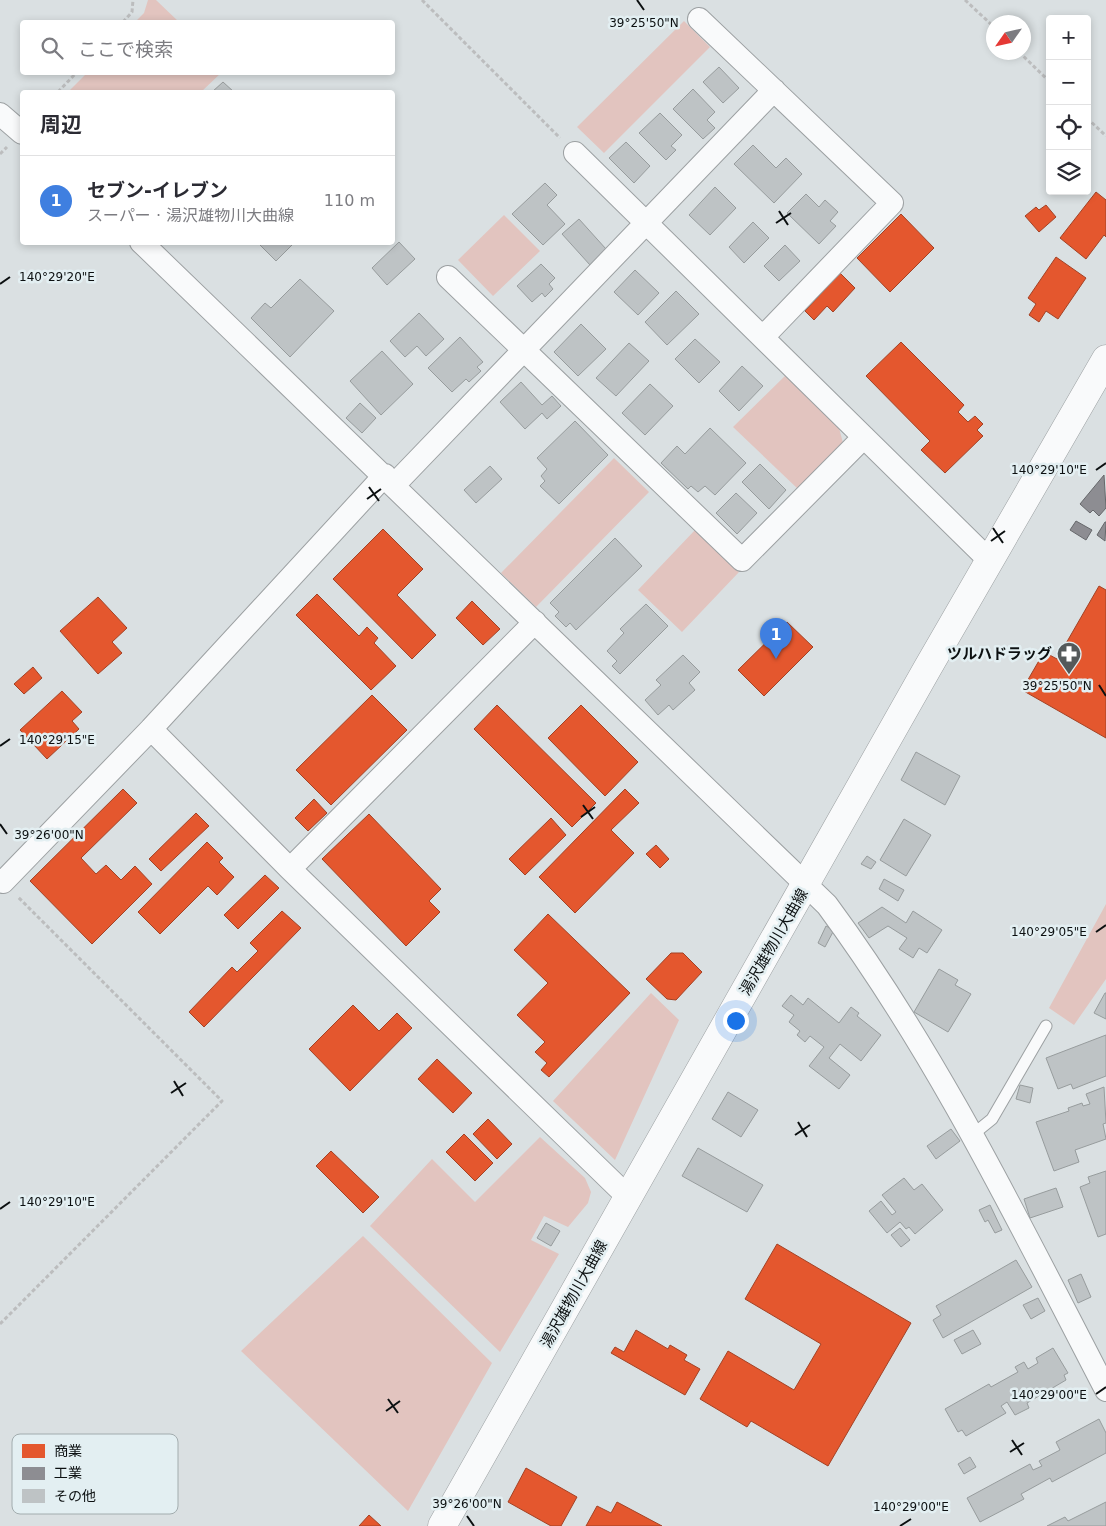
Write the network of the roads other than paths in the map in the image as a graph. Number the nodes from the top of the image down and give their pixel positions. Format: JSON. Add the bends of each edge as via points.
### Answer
{"nodes":[{"id":1,"x":699,"y":19,"type":"dead end"},
{"id":2,"x":774,"y":90,"type":"junction"},
{"id":3,"x":0,"y":114,"type":"edge"},
{"id":4,"x":20,"y":131,"type":"edge"},
{"id":5,"x":574,"y":152,"type":"road end"},
{"id":6,"x":646,"y":223,"type":"junction"},
{"id":7,"x":144,"y":245,"type":"edge"},
{"id":8,"x":448,"y":277,"type":"dead end"},
{"id":9,"x":763,"y":337,"type":"junction"},
{"id":10,"x":524,"y":350,"type":"junction"},
{"id":11,"x":1106,"y":359,"type":"edge"},
{"id":12,"x":864,"y":437,"type":"junction"},
{"id":13,"x":389,"y":480,"type":"junction"},
{"id":14,"x":990,"y":560,"type":"junction"},
{"id":15,"x":535,"y":622,"type":"junction"},
{"id":16,"x":151,"y":729,"type":"junction"},
{"id":17,"x":290,"y":869,"type":"junction"},
{"id":18,"x":3,"y":882,"type":"road end"},
{"id":19,"x":806,"y":884,"type":"junction"},
{"id":20,"x":1046,"y":1026,"type":"dead end"},
{"id":21,"x":971,"y":1136,"type":"junction"},
{"id":22,"x":628,"y":1197,"type":"junction"},
{"id":23,"x":1106,"y":1390,"type":"edge"},
{"id":24,"x":442,"y":1526,"type":"edge"}],
"edges":[{"from":1,"to":2,"type":"street"},
{"from":2,"to":6,"type":"street"},
{"from":2,"to":9,"type":"street","via":[[892,203]]},
{"from":3,"to":4,"type":"street"},
{"from":5,"to":6,"type":"street"},
{"from":6,"to":9,"type":"street"},
{"from":6,"to":10,"type":"street"},
{"from":7,"to":13,"type":"street"},
{"from":8,"to":10,"type":"street"},
{"from":9,"to":12,"type":"street"},
{"from":10,"to":12,"type":"street","via":[[742,560]]},
{"from":10,"to":13,"type":"street"},
{"from":11,"to":14,"type":"main road","name":"湯沢雄物川大曲線"},
{"from":12,"to":14,"type":"street"},
{"from":13,"to":15,"type":"street"},
{"from":13,"to":16,"type":"street"},
{"from":14,"to":19,"type":"main road","name":"湯沢雄物川大曲線"},
{"from":15,"to":17,"type":"street"},
{"from":15,"to":19,"type":"street"},
{"from":16,"to":17,"type":"street"},
{"from":16,"to":18,"type":"street"},
{"from":17,"to":22,"type":"street"},
{"from":19,"to":21,"type":"street","via":[[827,905],[866,958],[930,1060]]},
{"from":19,"to":22,"type":"main road","name":"湯沢雄物川大曲線"},
{"from":20,"to":21,"type":"lane","via":[[992,1119]]},
{"from":21,"to":23,"type":"street"},
{"from":22,"to":24,"type":"main road","name":"湯沢雄物川大曲線"}]}
